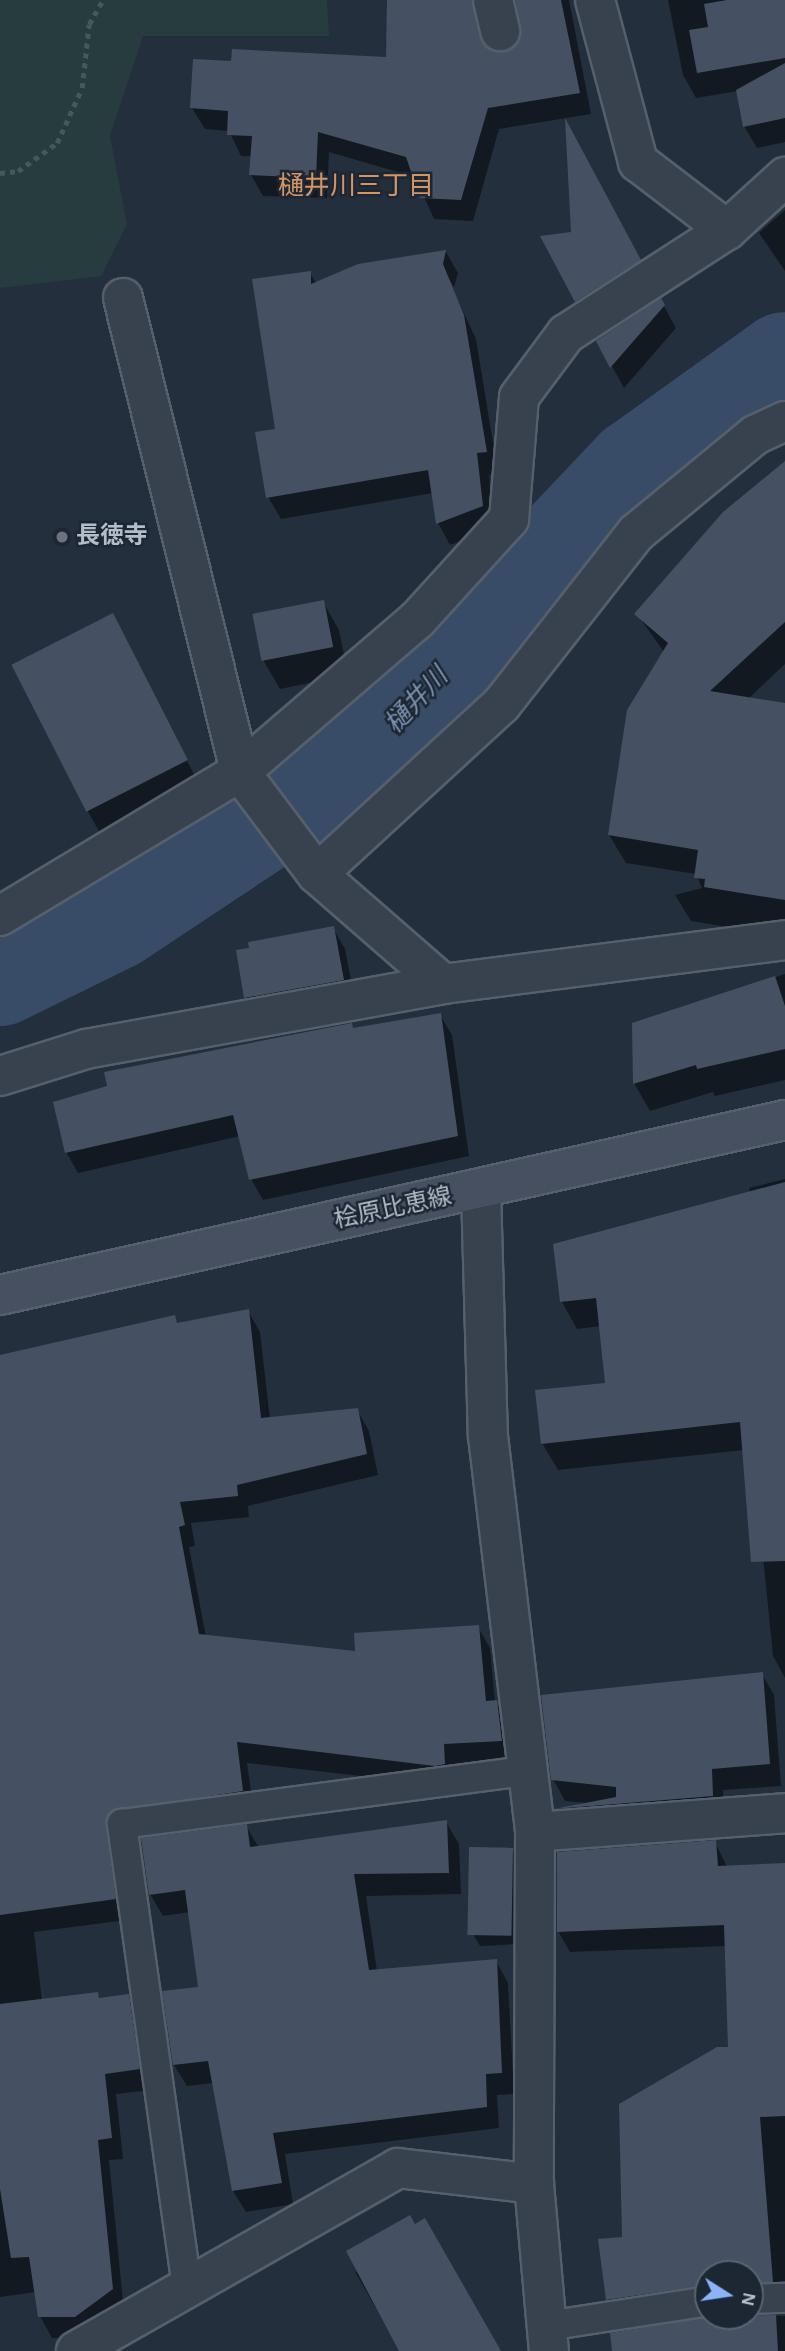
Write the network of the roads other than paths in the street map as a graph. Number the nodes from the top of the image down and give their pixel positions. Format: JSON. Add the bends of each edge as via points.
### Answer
{"nodes":[{"id":1,"x":594,"y":0,"type":"edge"},
{"id":2,"x":785,"y":177,"type":"edge"},
{"id":3,"x":727,"y":230,"type":"junction"},
{"id":4,"x":123,"y":298,"type":"dead end"},
{"id":5,"x":785,"y":421,"type":"edge"},
{"id":6,"x":240,"y":772,"type":"junction"},
{"id":7,"x":313,"y":869,"type":"junction"},
{"id":8,"x":0,"y":916,"type":"edge"},
{"id":9,"x":785,"y":940,"type":"edge"},
{"id":10,"x":443,"y":984,"type":"junction"},
{"id":11,"x":0,"y":1076,"type":"edge"},
{"id":12,"x":785,"y":1120,"type":"edge"},
{"id":13,"x":481,"y":1190,"type":"junction"},
{"id":14,"x":0,"y":1295,"type":"edge"},
{"id":15,"x":530,"y":1770,"type":"junction"},
{"id":16,"x":785,"y":1813,"type":"edge"},
{"id":17,"x":535,"y":1832,"type":"junction"},
{"id":18,"x":534,"y":2184,"type":"junction"},
{"id":19,"x":187,"y":2287,"type":"junction"},
{"id":20,"x":785,"y":2298,"type":"edge"},
{"id":21,"x":764,"y":2299,"type":"edge"},
{"id":22,"x":694,"y":2304,"type":"edge"},
{"id":23,"x":548,"y":2338,"type":"edge"},
{"id":24,"x":76,"y":2351,"type":"edge"}],
"edges":[{"from":1,"to":3,"type":"street","via":[[638,162]]},
{"from":2,"to":3,"type":"street"},
{"from":3,"to":6,"type":"street","via":[[566,334],[519,397],[509,519],[418,620]]},
{"from":4,"to":6,"type":"street"},
{"from":5,"to":7,"type":"street","via":[[755,435],[636,533],[500,705]]},
{"from":6,"to":7,"type":"street"},
{"from":6,"to":8,"type":"street"},
{"from":7,"to":10,"type":"street"},
{"from":9,"to":10,"type":"street"},
{"from":10,"to":11,"type":"street","via":[[86,1049]]},
{"from":12,"to":13,"type":"main road","name":"桧原比恵線"},
{"from":13,"to":14,"type":"main road","name":"桧原比恵線"},
{"from":13,"to":15,"type":"street","via":[[488,1436]]},
{"from":15,"to":17,"type":"street"},
{"from":15,"to":19,"type":"lane","via":[[122,1824]]},
{"from":16,"to":17,"type":"street"},
{"from":17,"to":18,"type":"street"},
{"from":18,"to":19,"type":"street","via":[[398,2168]]},
{"from":18,"to":23,"type":"street"},
{"from":19,"to":24,"type":"street"},
{"from":20,"to":21,"type":"lane"},
{"from":22,"to":23,"type":"lane"}]}
